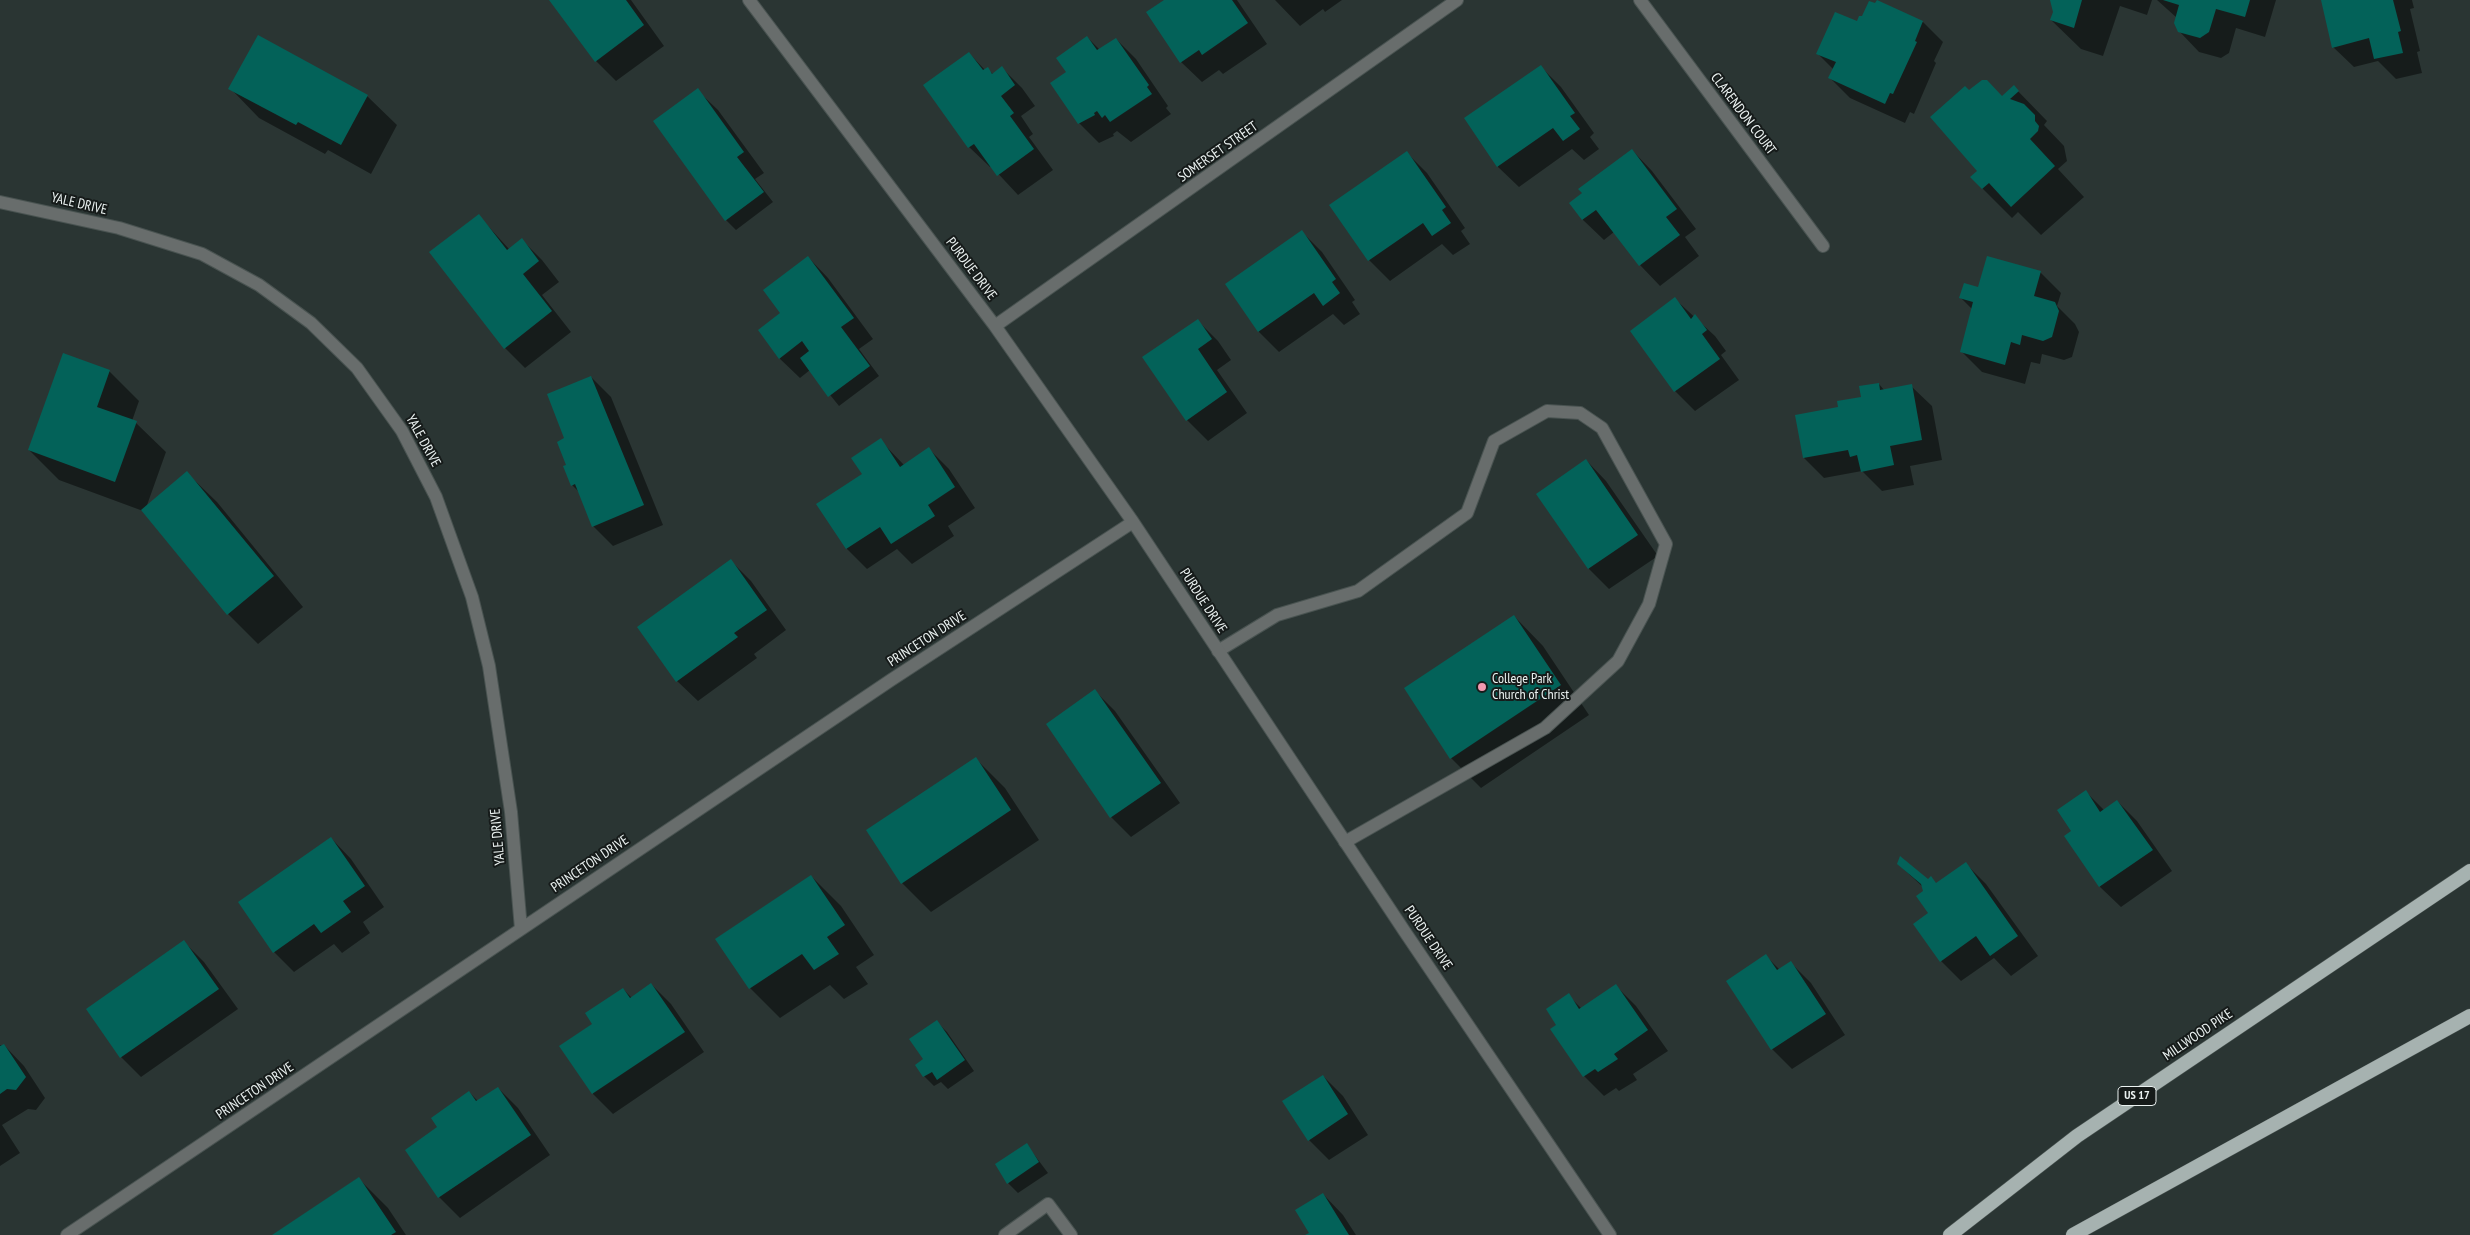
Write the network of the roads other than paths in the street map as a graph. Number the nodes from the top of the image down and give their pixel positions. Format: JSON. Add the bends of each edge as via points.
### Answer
{"nodes":[{"id":1,"x":749,"y":0,"type":"edge"},
{"id":2,"x":1457,"y":0,"type":"edge"},
{"id":3,"x":1640,"y":0,"type":"edge"},
{"id":4,"x":0,"y":202,"type":"edge"},
{"id":5,"x":1823,"y":246,"type":"dead end"},
{"id":6,"x":995,"y":326,"type":"junction"},
{"id":7,"x":1133,"y":522,"type":"junction"},
{"id":8,"x":1218,"y":651,"type":"junction"},
{"id":9,"x":1345,"y":842,"type":"junction"},
{"id":10,"x":2470,"y":871,"type":"edge"},
{"id":11,"x":521,"y":929,"type":"junction"},
{"id":12,"x":2470,"y":1016,"type":"edge"},
{"id":13,"x":68,"y":1235,"type":"edge"},
{"id":14,"x":1005,"y":1235,"type":"edge"},
{"id":15,"x":1071,"y":1235,"type":"edge"},
{"id":16,"x":1610,"y":1235,"type":"edge"},
{"id":17,"x":1950,"y":1235,"type":"edge"},
{"id":18,"x":2073,"y":1235,"type":"edge"}],
"edges":[{"from":1,"to":6,"type":"street","name":"PURDUE DRIVE"},
{"from":2,"to":6,"type":"street","name":"SOMERSET STREET"},
{"from":3,"to":5,"type":"street","name":"CLARENDON COURT"},
{"from":4,"to":11,"type":"street","name":"YALE DRIVE","via":[[119,228],[202,254],[259,285],[311,323],[357,368],[402,431],[436,497],[472,597],[489,666],[511,812]]},
{"from":6,"to":7,"type":"street","name":"PURDUE DRIVE"},
{"from":7,"to":8,"type":"street","name":"PURDUE DRIVE"},
{"from":7,"to":11,"type":"street","name":"PRINCETON DRIVE"},
{"from":8,"to":9,"type":"street","name":"PURDUE DRIVE"},
{"from":8,"to":9,"type":"street","via":[[1277,615],[1358,592],[1467,513],[1494,441],[1547,411],[1580,413],[1602,428],[1666,544],[1649,604],[1618,661],[1545,728]]},
{"from":9,"to":16,"type":"street","name":"PURDUE DRIVE"},
{"from":10,"to":17,"type":"highway","name":"MILLWOOD PIKE","number":"US 17","via":[[2077,1136]]},
{"from":11,"to":13,"type":"street","name":"PRINCETON DRIVE"},
{"from":12,"to":18,"type":"highway"},
{"from":14,"to":15,"type":"street","via":[[1048,1204]]}]}
